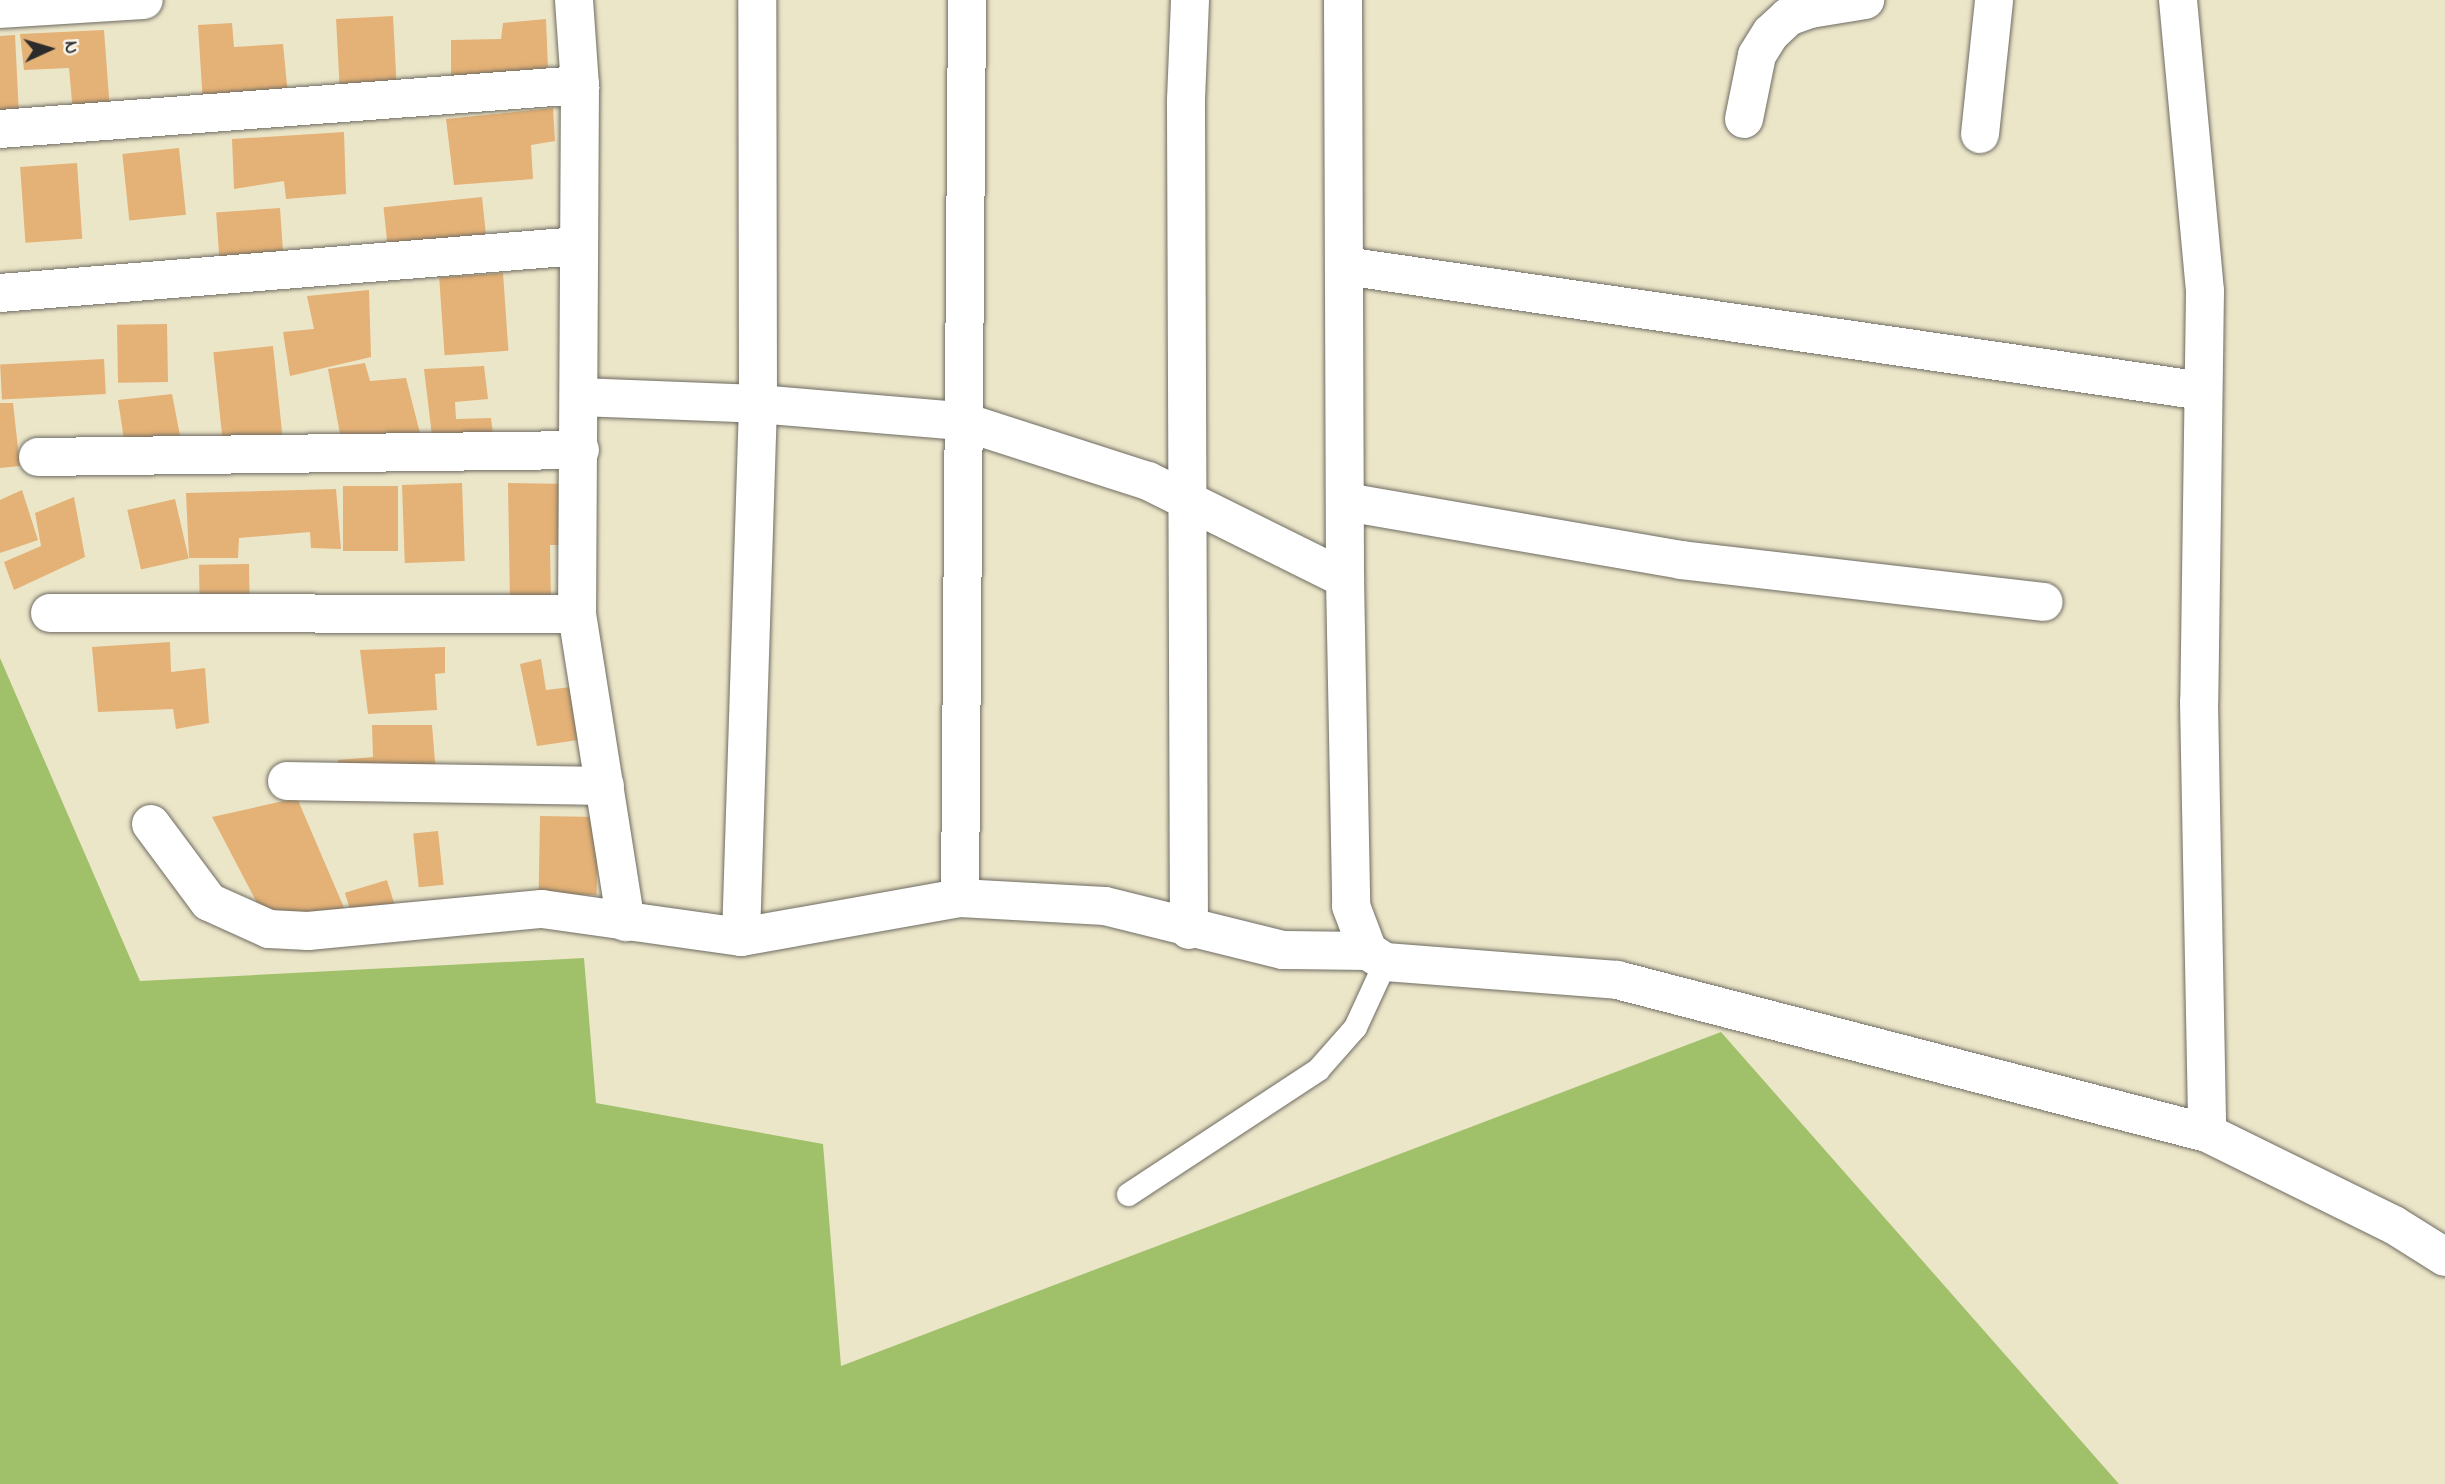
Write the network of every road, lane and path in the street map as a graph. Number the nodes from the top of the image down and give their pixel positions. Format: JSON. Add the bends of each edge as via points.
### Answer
{"nodes":[{"id":1,"x":144,"y":0,"type":"edge"},
{"id":2,"x":574,"y":0,"type":"edge"},
{"id":3,"x":757,"y":0,"type":"edge"},
{"id":4,"x":967,"y":0,"type":"edge"},
{"id":5,"x":1190,"y":0,"type":"edge"},
{"id":6,"x":1343,"y":0,"type":"edge"},
{"id":7,"x":1865,"y":0,"type":"edge"},
{"id":8,"x":1994,"y":0,"type":"edge"},
{"id":9,"x":2178,"y":0,"type":"edge"},
{"id":10,"x":0,"y":9,"type":"edge"},
{"id":11,"x":580,"y":85,"type":"junction"},
{"id":12,"x":1744,"y":119,"type":"dead end"},
{"id":13,"x":0,"y":130,"type":"edge"},
{"id":14,"x":1980,"y":134,"type":"dead end"},
{"id":15,"x":578,"y":246,"type":"junction"},
{"id":16,"x":1345,"y":265,"type":"junction"},
{"id":17,"x":0,"y":293,"type":"edge"},
{"id":18,"x":2203,"y":391,"type":"junction"},
{"id":19,"x":579,"y":397,"type":"junction"},
{"id":20,"x":758,"y":404,"type":"junction"},
{"id":21,"x":961,"y":421,"type":"junction"},
{"id":22,"x":580,"y":450,"type":"junction"},
{"id":23,"x":38,"y":457,"type":"dead end"},
{"id":24,"x":1189,"y":502,"type":"junction"},
{"id":25,"x":1346,"y":502,"type":"junction"},
{"id":26,"x":1345,"y":579,"type":"junction"},
{"id":27,"x":2044,"y":602,"type":"dead end"},
{"id":28,"x":50,"y":613,"type":"dead end"},
{"id":29,"x":577,"y":614,"type":"junction"},
{"id":30,"x":287,"y":781,"type":"dead end"},
{"id":31,"x":604,"y":786,"type":"junction"},
{"id":32,"x":152,"y":824,"type":"dead end"},
{"id":33,"x":960,"y":898,"type":"junction"},
{"id":34,"x":626,"y":922,"type":"junction"},
{"id":35,"x":1189,"y":930,"type":"junction"},
{"id":36,"x":741,"y":937,"type":"junction"},
{"id":37,"x":1377,"y":957,"type":"junction"},
{"id":38,"x":2207,"y":1133,"type":"junction"},
{"id":39,"x":1128,"y":1194,"type":"dead end"},
{"id":40,"x":2445,"y":1257,"type":"edge"}],
"edges":[{"from":1,"to":10,"type":"street"},
{"from":2,"to":11,"type":"street"},
{"from":3,"to":20,"type":"street"},
{"from":4,"to":21,"type":"street"},
{"from":5,"to":24,"type":"street","via":[[1186,100]]},
{"from":6,"to":16,"type":"street"},
{"from":7,"to":12,"type":"street","via":[[1810,9],[1788,18],[1771,33],[1757,55]]},
{"from":8,"to":14,"type":"street"},
{"from":9,"to":18,"type":"street","via":[[2205,291]]},
{"from":11,"to":13,"type":"street"},
{"from":11,"to":15,"type":"street"},
{"from":15,"to":17,"type":"street"},
{"from":15,"to":19,"type":"street"},
{"from":16,"to":18,"type":"street"},
{"from":16,"to":25,"type":"street"},
{"from":18,"to":38,"type":"street","via":[[2199,702]]},
{"from":19,"to":20,"type":"street"},
{"from":19,"to":22,"type":"street"},
{"from":20,"to":21,"type":"street"},
{"from":20,"to":36,"type":"street"},
{"from":21,"to":24,"type":"street","via":[[1148,481]]},
{"from":21,"to":33,"type":"street"},
{"from":22,"to":23,"type":"street"},
{"from":22,"to":29,"type":"street"},
{"from":24,"to":26,"type":"street"},
{"from":24,"to":35,"type":"street"},
{"from":25,"to":26,"type":"street"},
{"from":25,"to":27,"type":"street","via":[[1681,560]]},
{"from":26,"to":37,"type":"street","via":[[1351,906]]},
{"from":28,"to":29,"type":"street"},
{"from":29,"to":31,"type":"street"},
{"from":30,"to":31,"type":"street"},
{"from":31,"to":34,"type":"street"},
{"from":32,"to":34,"type":"street","via":[[209,902],[269,929],[309,931],[542,909]]},
{"from":33,"to":35,"type":"street","via":[[1105,906]]},
{"from":33,"to":36,"type":"street"},
{"from":34,"to":36,"type":"street"},
{"from":35,"to":37,"type":"street","via":[[1283,950]]},
{"from":37,"to":38,"type":"street","via":[[1618,980]]},
{"from":37,"to":39,"type":"lane","via":[[1355,1027],[1318,1069]]},
{"from":38,"to":40,"type":"street","via":[[2395,1225]]}]}
